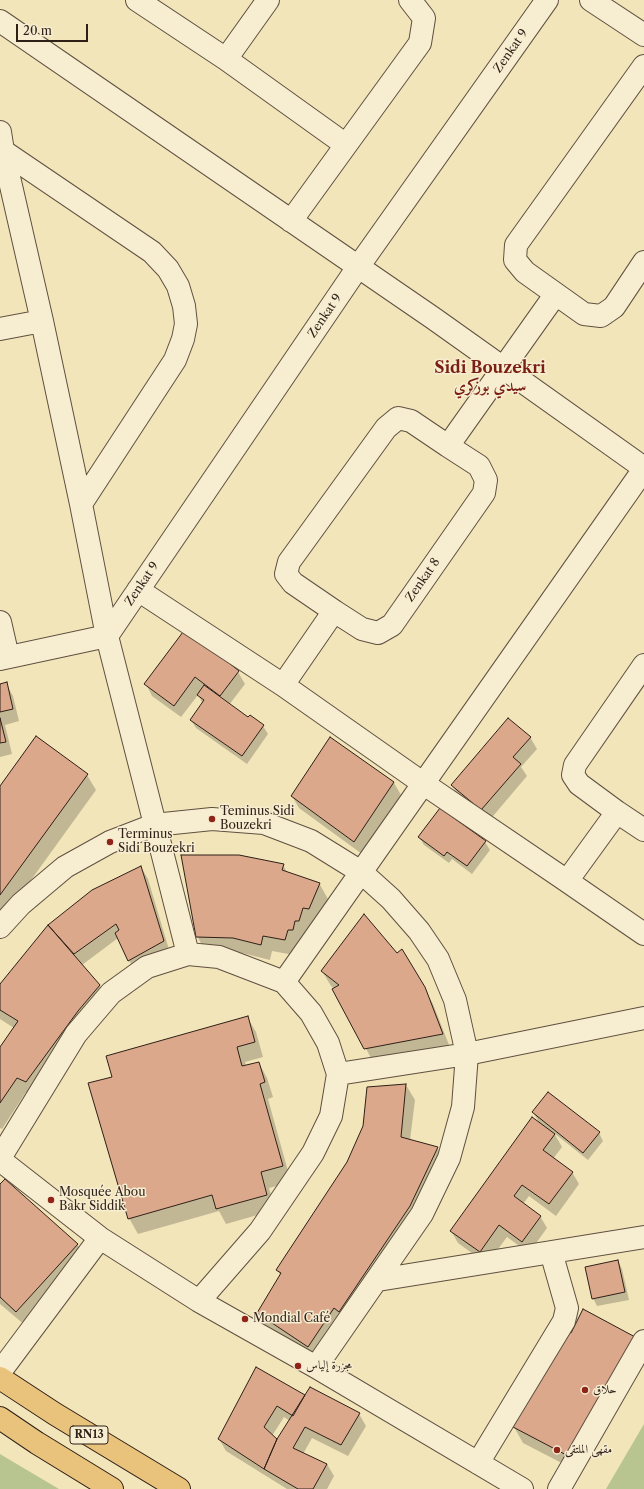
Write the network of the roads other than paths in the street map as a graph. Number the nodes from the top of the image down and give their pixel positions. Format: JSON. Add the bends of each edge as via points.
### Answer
{"nodes":[{"id":1,"x":137,"y":0,"type":"edge"},
{"id":2,"x":268,"y":0,"type":"edge"},
{"id":3,"x":410,"y":0,"type":"edge"},
{"id":4,"x":547,"y":0,"type":"edge"},
{"id":5,"x":591,"y":0,"type":"edge"},
{"id":6,"x":0,"y":21,"type":"edge"},
{"id":7,"x":644,"y":35,"type":"edge"},
{"id":8,"x":226,"y":59,"type":"junction"},
{"id":9,"x":644,"y":66,"type":"edge"},
{"id":10,"x":1,"y":142,"type":"edge"},
{"id":11,"x":346,"y":145,"type":"junction"},
{"id":12,"x":291,"y":221,"type":"junction"},
{"id":13,"x":644,"y":262,"type":"edge"},
{"id":14,"x":358,"y":267,"type":"junction"},
{"id":15,"x":555,"y":295,"type":"junction"},
{"id":16,"x":42,"y":321,"type":"junction"},
{"id":17,"x":0,"y":329,"type":"edge"},
{"id":18,"x":502,"y":368,"type":"junction"},
{"id":19,"x":448,"y":446,"type":"junction"},
{"id":20,"x":644,"y":468,"type":"edge"},
{"id":21,"x":81,"y":504,"type":"junction"},
{"id":22,"x":138,"y":590,"type":"junction"},
{"id":23,"x":334,"y":611,"type":"junction"},
{"id":24,"x":0,"y":622,"type":"edge"},
{"id":25,"x":107,"y":636,"type":"junction"},
{"id":26,"x":4,"y":658,"type":"edge"},
{"id":27,"x":644,"y":665,"type":"edge"},
{"id":28,"x":282,"y":684,"type":"junction"},
{"id":29,"x":424,"y":784,"type":"junction"},
{"id":30,"x":617,"y":812,"type":"junction"},
{"id":31,"x":154,"y":825,"type":"junction"},
{"id":32,"x":644,"y":830,"type":"edge"},
{"id":33,"x":361,"y":872,"type":"junction"},
{"id":34,"x":567,"y":881,"type":"junction"},
{"id":35,"x":0,"y":926,"type":"edge"},
{"id":36,"x":644,"y":934,"type":"edge"},
{"id":37,"x":188,"y":954,"type":"junction"},
{"id":38,"x":284,"y":982,"type":"junction"},
{"id":39,"x":644,"y":1018,"type":"edge"},
{"id":40,"x":467,"y":1054,"type":"junction"},
{"id":41,"x":338,"y":1074,"type":"junction"},
{"id":42,"x":0,"y":1159,"type":"edge"},
{"id":43,"x":644,"y":1237,"type":"edge"},
{"id":44,"x":100,"y":1238,"type":"junction"},
{"id":45,"x":550,"y":1252,"type":"junction"},
{"id":46,"x":378,"y":1280,"type":"junction"},
{"id":47,"x":199,"y":1301,"type":"junction"},
{"id":48,"x":644,"y":1341,"type":"edge"},
{"id":49,"x":316,"y":1367,"type":"junction"},
{"id":50,"x":0,"y":1372,"type":"edge"},
{"id":51,"x":0,"y":1378,"type":"edge"},
{"id":52,"x":0,"y":1418,"type":"edge"},
{"id":53,"x":478,"y":1463,"type":"junction"},
{"id":54,"x":112,"y":1489,"type":"edge"},
{"id":55,"x":178,"y":1489,"type":"edge"},
{"id":56,"x":522,"y":1489,"type":"edge"},
{"id":57,"x":559,"y":1489,"type":"edge"}],
"edges":[{"from":1,"to":8,"type":"street"},
{"from":2,"to":8,"type":"street"},
{"from":3,"to":11,"type":"street","via":[[424,18],[420,43]]},
{"from":4,"to":14,"type":"street","name":"Zenkat 9"},
{"from":5,"to":7,"type":"street"},
{"from":6,"to":12,"type":"street"},
{"from":8,"to":11,"type":"street"},
{"from":9,"to":15,"type":"street","via":[[516,246],[515,260],[525,272]]},
{"from":10,"to":16,"type":"street"},
{"from":10,"to":21,"type":"street","via":[[152,252],[168,269],[178,286],[184,306],[186,324],[174,360]]},
{"from":11,"to":12,"type":"street"},
{"from":12,"to":14,"type":"street"},
{"from":13,"to":15,"type":"street","via":[[614,306],[601,316],[584,314]]},
{"from":14,"to":18,"type":"street"},
{"from":14,"to":22,"type":"street","name":"Zenkat 9"},
{"from":15,"to":18,"type":"street"},
{"from":16,"to":17,"type":"street"},
{"from":16,"to":21,"type":"street"},
{"from":18,"to":19,"type":"street"},
{"from":18,"to":20,"type":"street"},
{"from":19,"to":23,"type":"street","name":"Zenkat 8","via":[[479,466],[486,480],[484,493],[392,625],[378,633],[362,629]]},
{"from":19,"to":23,"type":"street","name":"Zenkat 8","via":[[411,421],[398,418],[386,428],[289,562],[286,574],[293,582]]},
{"from":20,"to":29,"type":"street"},
{"from":21,"to":25,"type":"street"},
{"from":22,"to":25,"type":"street","name":"Zenkat 9"},
{"from":22,"to":28,"type":"street"},
{"from":23,"to":28,"type":"street"},
{"from":24,"to":26,"type":"street"},
{"from":25,"to":26,"type":"street"},
{"from":25,"to":31,"type":"street"},
{"from":27,"to":30,"type":"street","via":[[575,765],[573,775],[579,784]]},
{"from":28,"to":29,"type":"street"},
{"from":29,"to":33,"type":"street"},
{"from":29,"to":34,"type":"street"},
{"from":30,"to":32,"type":"street"},
{"from":30,"to":34,"type":"street"},
{"from":31,"to":33,"type":"street","via":[[212,819],[264,823],[311,841]]},
{"from":31,"to":35,"type":"street","via":[[110,842],[65,867],[21,904]]},
{"from":31,"to":37,"type":"street"},
{"from":33,"to":38,"type":"street"},
{"from":33,"to":40,"type":"street","via":[[391,899],[419,931],[438,959],[455,1000]]},
{"from":34,"to":36,"type":"street"},
{"from":37,"to":38,"type":"street","via":[[219,957]]},
{"from":37,"to":42,"type":"street","via":[[147,967],[111,993],[76,1034]]},
{"from":38,"to":41,"type":"street","via":[[311,1012],[328,1043]]},
{"from":39,"to":40,"type":"street"},
{"from":40,"to":41,"type":"street"},
{"from":40,"to":46,"type":"street","via":[[463,1107],[449,1158],[422,1214]]},
{"from":41,"to":47,"type":"street","via":[[331,1116],[313,1153],[260,1231]]},
{"from":42,"to":44,"type":"street"},
{"from":43,"to":45,"type":"street"},
{"from":44,"to":47,"type":"street"},
{"from":44,"to":50,"type":"street"},
{"from":45,"to":46,"type":"street"},
{"from":45,"to":53,"type":"street","via":[[567,1308],[564,1321]]},
{"from":46,"to":49,"type":"street"},
{"from":47,"to":49,"type":"street"},
{"from":48,"to":57,"type":"street"},
{"from":49,"to":53,"type":"street"},
{"from":51,"to":55,"type":"main road","number":"RN13"},
{"from":52,"to":54,"type":"main road","number":"RN13"},
{"from":53,"to":56,"type":"street"}]}
